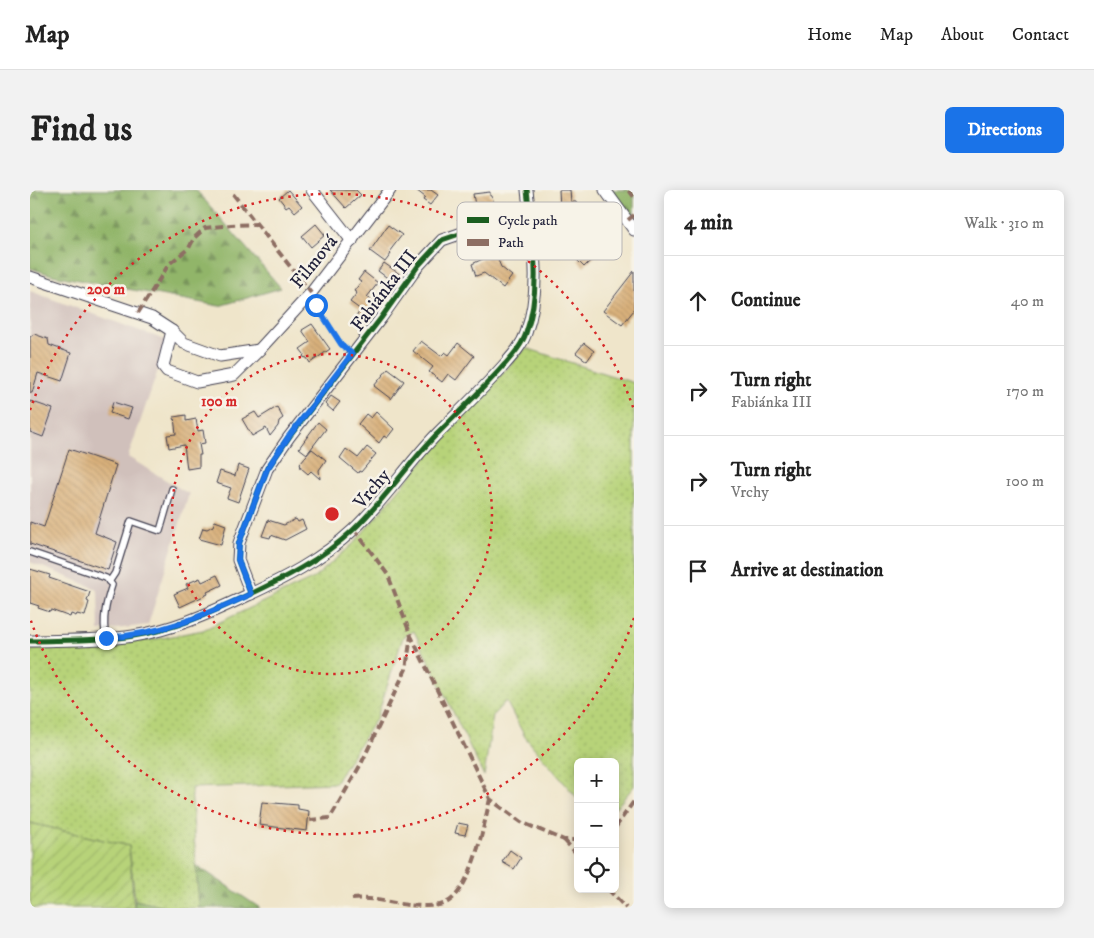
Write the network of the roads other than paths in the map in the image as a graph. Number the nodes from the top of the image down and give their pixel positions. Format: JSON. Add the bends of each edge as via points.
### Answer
{"nodes":[{"id":1,"x":312,"y":190,"type":"edge"},
{"id":2,"x":390,"y":190,"type":"edge"},
{"id":3,"x":605,"y":190,"type":"edge"},
{"id":4,"x":614,"y":202,"type":"edge"},
{"id":5,"x":622,"y":213,"type":"edge"},
{"id":6,"x":634,"y":230,"type":"edge"},
{"id":7,"x":457,"y":235,"type":"edge"},
{"id":8,"x":352,"y":241,"type":"junction"},
{"id":9,"x":535,"y":260,"type":"edge"},
{"id":10,"x":30,"y":276,"type":"edge"},
{"id":11,"x":172,"y":331,"type":"junction"},
{"id":12,"x":259,"y":350,"type":"junction"},
{"id":13,"x":172,"y":489,"type":"dead end"},
{"id":14,"x":30,"y":552,"type":"edge"},
{"id":15,"x":109,"y":582,"type":"junction"},
{"id":16,"x":251,"y":594,"type":"junction"},
{"id":17,"x":106,"y":638,"type":"junction"},
{"id":18,"x":30,"y":641,"type":"edge"}],
"edges":[{"from":1,"to":8,"type":"street"},
{"from":2,"to":8,"type":"street","name":"Filmová"},
{"from":3,"to":4,"type":"street"},
{"from":5,"to":6,"type":"street"},
{"from":7,"to":16,"type":"street","name":"Fabiánka III","via":[[442,240],[418,266],[267,469],[239,543],[238,560]]},
{"from":8,"to":12,"type":"street","name":"Filmová"},
{"from":9,"to":16,"type":"street","name":"Vrchy","via":[[534,304],[526,335],[490,382],[419,453],[354,529],[320,558]]},
{"from":10,"to":11,"type":"street","via":[[152,318]]},
{"from":11,"to":12,"type":"street","via":[[184,343],[220,356]]},
{"from":11,"to":12,"type":"street","name":"Filmová","via":[[163,366],[167,371],[197,382],[234,375]]},
{"from":13,"to":15,"type":"lane","via":[[160,530],[131,522],[115,573]]},
{"from":14,"to":15,"type":"lane","via":[[106,578]]},
{"from":15,"to":17,"type":"lane","via":[[112,585],[103,624]]},
{"from":16,"to":17,"type":"street","name":"Vrchy","via":[[203,616],[160,630]]},
{"from":17,"to":18,"type":"street","name":"Vrchy"}]}
